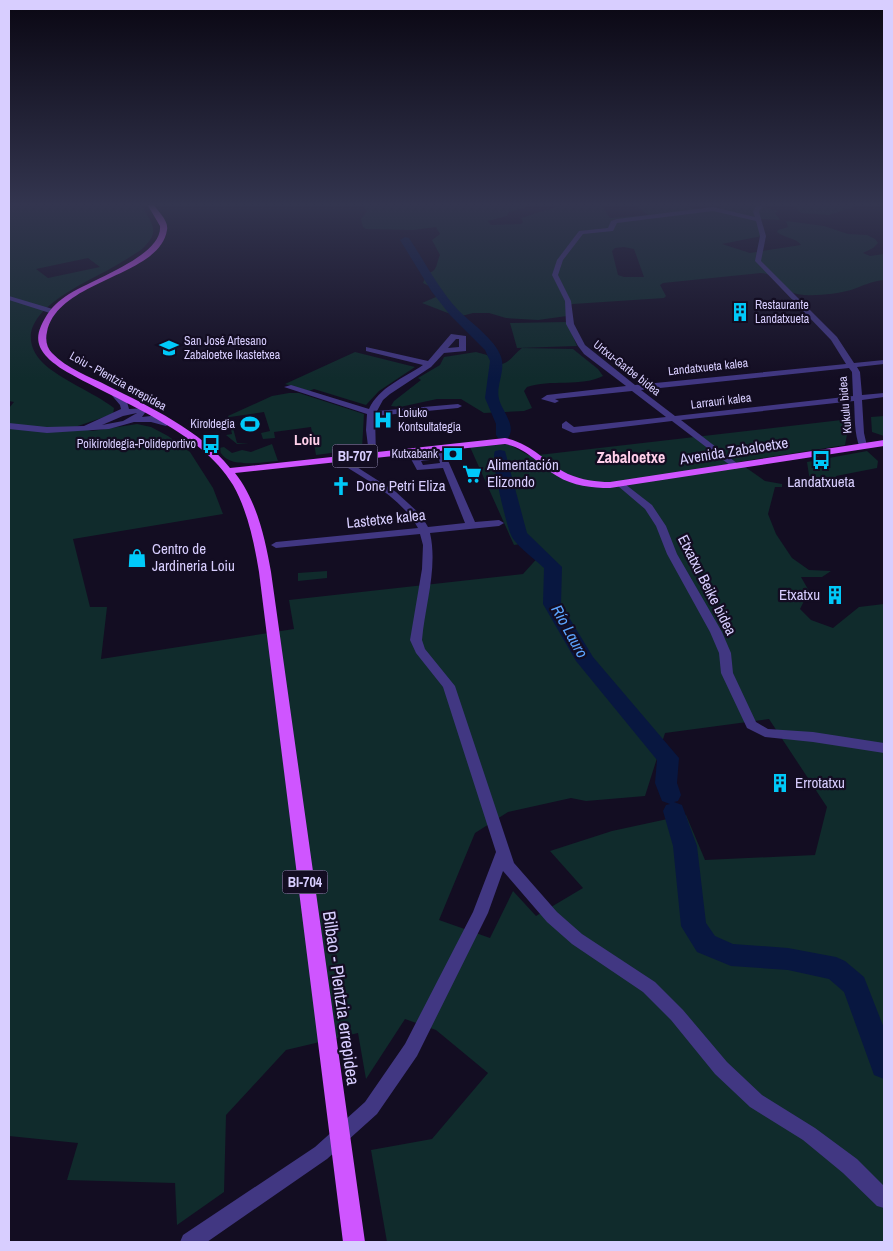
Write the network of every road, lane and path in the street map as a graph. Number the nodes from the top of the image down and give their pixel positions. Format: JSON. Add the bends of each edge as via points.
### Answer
{"nodes":[{"id":1,"x":134,"y":262,"type":"edge"},
{"id":2,"x":137,"y":262,"type":"edge"},
{"id":3,"x":560,"y":262,"type":"edge"},
{"id":4,"x":760,"y":262,"type":"edge"},
{"id":5,"x":9,"y":298,"type":"edge"},
{"id":6,"x":53,"y":312,"type":"junction"},
{"id":7,"x":369,"y":349,"type":"dead end"},
{"id":8,"x":444,"y":350,"type":"dead end"},
{"id":9,"x":49,"y":353,"type":"junction"},
{"id":10,"x":884,"y":362,"type":"edge"},
{"id":11,"x":429,"y":364,"type":"junction"},
{"id":12,"x":852,"y":365,"type":"junction"},
{"id":13,"x":288,"y":387,"type":"dead end"},
{"id":14,"x":633,"y":388,"type":"junction"},
{"id":15,"x":113,"y":392,"type":"junction"},
{"id":16,"x":884,"y":395,"type":"edge"},
{"id":17,"x":857,"y":398,"type":"junction"},
{"id":18,"x":555,"y":401,"type":"dead end"},
{"id":19,"x":458,"y":406,"type":"dead end"},
{"id":20,"x":143,"y":410,"type":"junction"},
{"id":21,"x":372,"y":413,"type":"junction"},
{"id":22,"x":120,"y":414,"type":"junction"},
{"id":23,"x":674,"y":419,"type":"junction"},
{"id":24,"x":132,"y":420,"type":"junction"},
{"id":25,"x":166,"y":423,"type":"junction"},
{"id":26,"x":566,"y":424,"type":"dead end"},
{"id":27,"x":9,"y":426,"type":"edge"},
{"id":28,"x":85,"y":429,"type":"junction"},
{"id":29,"x":884,"y":443,"type":"edge"},
{"id":30,"x":863,"y":446,"type":"junction"},
{"id":31,"x":373,"y":454,"type":"junction"},
{"id":32,"x":338,"y":458,"type":"junction"},
{"id":33,"x":220,"y":462,"type":"junction"},
{"id":34,"x":446,"y":465,"type":"dead end"},
{"id":35,"x":735,"y":466,"type":"junction"},
{"id":36,"x":257,"y":467,"type":"junction"},
{"id":37,"x":229,"y":471,"type":"junction"},
{"id":38,"x":621,"y":484,"type":"junction"},
{"id":39,"x":243,"y":493,"type":"junction"},
{"id":40,"x":254,"y":523,"type":"joint"},
{"id":41,"x":499,"y":523,"type":"dead end"},
{"id":42,"x":471,"y":525,"type":"junction"},
{"id":43,"x":423,"y":530,"type":"junction"},
{"id":44,"x":276,"y":545,"type":"dead end"},
{"id":45,"x":884,"y":748,"type":"edge"},
{"id":46,"x":503,"y":853,"type":"junction"},
{"id":47,"x":340,"y":1136,"type":"junction"},
{"id":48,"x":884,"y":1199,"type":"edge"},
{"id":49,"x":190,"y":1242,"type":"edge"},
{"id":50,"x":354,"y":1242,"type":"edge"}],
"edges":[{"from":1,"to":6,"type":"main road","via":[[71,296]]},
{"from":2,"to":9,"type":"main road","name":"Loiu - Plentzia errepidea","via":[[63,306],[50,326],[48,334],[52,350]]},
{"from":3,"to":14,"type":"street","name":"Urtxu-Garbe bidea","via":[[556,278],[568,301],[570,324],[582,346]]},
{"from":4,"to":12,"type":"street","name":"Kukulu bidea","via":[[817,320]]},
{"from":5,"to":6,"type":"street"},
{"from":6,"to":9,"type":"main road","via":[[42,335],[43,345]]},
{"from":7,"to":11,"type":"street"},
{"from":8,"to":11,"type":"street"},
{"from":9,"to":15,"type":"main road","name":"Loiu - Plentzia errepidea","via":[[72,372]]},
{"from":10,"to":12,"type":"street","name":"Landatxueta kalea"},
{"from":11,"to":21,"type":"street","via":[[384,394]]},
{"from":12,"to":14,"type":"street","name":"Landatxueta kalea"},
{"from":12,"to":17,"type":"street","name":"Kukulu bidea","via":[[856,372]]},
{"from":13,"to":21,"type":"street"},
{"from":14,"to":18,"type":"street","name":"Landatxueta kalea","via":[[545,399]]},
{"from":14,"to":23,"type":"street","name":"Urtxu-Garbe bidea"},
{"from":15,"to":20,"type":"main road","name":"Loiu - Plentzia errepidea"},
{"from":15,"to":22,"type":"street","via":[[126,410]]},
{"from":16,"to":17,"type":"street","name":"Larrauri kalea"},
{"from":17,"to":23,"type":"street","name":"Larrauri kalea"},
{"from":17,"to":30,"type":"street","name":"Kukulu bidea"},
{"from":19,"to":21,"type":"street"},
{"from":20,"to":22,"type":"street"},
{"from":20,"to":24,"type":"street","via":[[141,416]]},
{"from":20,"to":25,"type":"main road","name":"Loiu - Plentzia errepidea"},
{"from":21,"to":31,"type":"street"},
{"from":22,"to":24,"type":"street","via":[[119,419]]},
{"from":22,"to":28,"type":"street"},
{"from":23,"to":26,"type":"street","name":"Larrauri kalea","via":[[573,430]]},
{"from":23,"to":35,"type":"street","name":"Urtxu-Garbe bidea"},
{"from":24,"to":25,"type":"street","via":[[151,419]]},
{"from":24,"to":28,"type":"street"},
{"from":25,"to":33,"type":"main road","name":"Loiu - Plentzia errepidea"},
{"from":27,"to":28,"type":"street"},
{"from":29,"to":30,"type":"main road","name":"Avenida Zabaloetxe","number":"BI-707"},
{"from":30,"to":35,"type":"main road","name":"Avenida Zabaloetxe","number":"BI-707"},
{"from":31,"to":32,"type":"main road","number":"BI-707"},
{"from":31,"to":38,"type":"main road","name":"Avenida Zabaloetxe","number":"BI-707","via":[[505,442],[518,444],[540,456],[562,475],[579,482]]},
{"from":32,"to":36,"type":"main road","number":"BI-707"},
{"from":32,"to":43,"type":"street","via":[[401,500],[412,510]]},
{"from":33,"to":36,"type":"main road"},
{"from":33,"to":37,"type":"main road","name":"Loiu - Plentzia errepidea"},
{"from":34,"to":42,"type":"street"},
{"from":35,"to":38,"type":"main road","name":"Avenida Zabaloetxe","number":"BI-707"},
{"from":36,"to":37,"type":"main road","number":"BI-707"},
{"from":36,"to":39,"type":"main road","via":[[246,477]]},
{"from":37,"to":39,"type":"main road","name":"Loiu - Plentzia errepidea","number":"BI-704"},
{"from":38,"to":45,"type":"street","name":"Etxatxu Beike bidea","via":[[649,508],[661,526],[672,554],[716,632],[725,653],[727,673],[750,725],[765,733]]},
{"from":39,"to":40,"type":"main road","name":"Loiu - Plentzia errepidea","number":"BI-704"},
{"from":40,"to":47,"type":"main road","name":"Bilbao - Plentzia errepidea","number":"BI-704","via":[[265,572]]},
{"from":41,"to":42,"type":"street","name":"Lastetxe kalea"},
{"from":42,"to":43,"type":"street","name":"Lastetxe kalea"},
{"from":43,"to":44,"type":"street","name":"Lastetxe kalea"},
{"from":43,"to":46,"type":"street","via":[[428,544],[416,640],[420,650],[449,686]]},
{"from":46,"to":47,"type":"street","via":[[480,913],[411,1050],[371,1108]]},
{"from":46,"to":48,"type":"street","via":[[508,866],[552,917],[577,939],[649,987],[743,1090],[816,1139]]},
{"from":47,"to":49,"type":"street","via":[[321,1153]]},
{"from":47,"to":50,"type":"main road","name":"Bilbao - Plentzia errepidea","number":"BI-704"}]}
